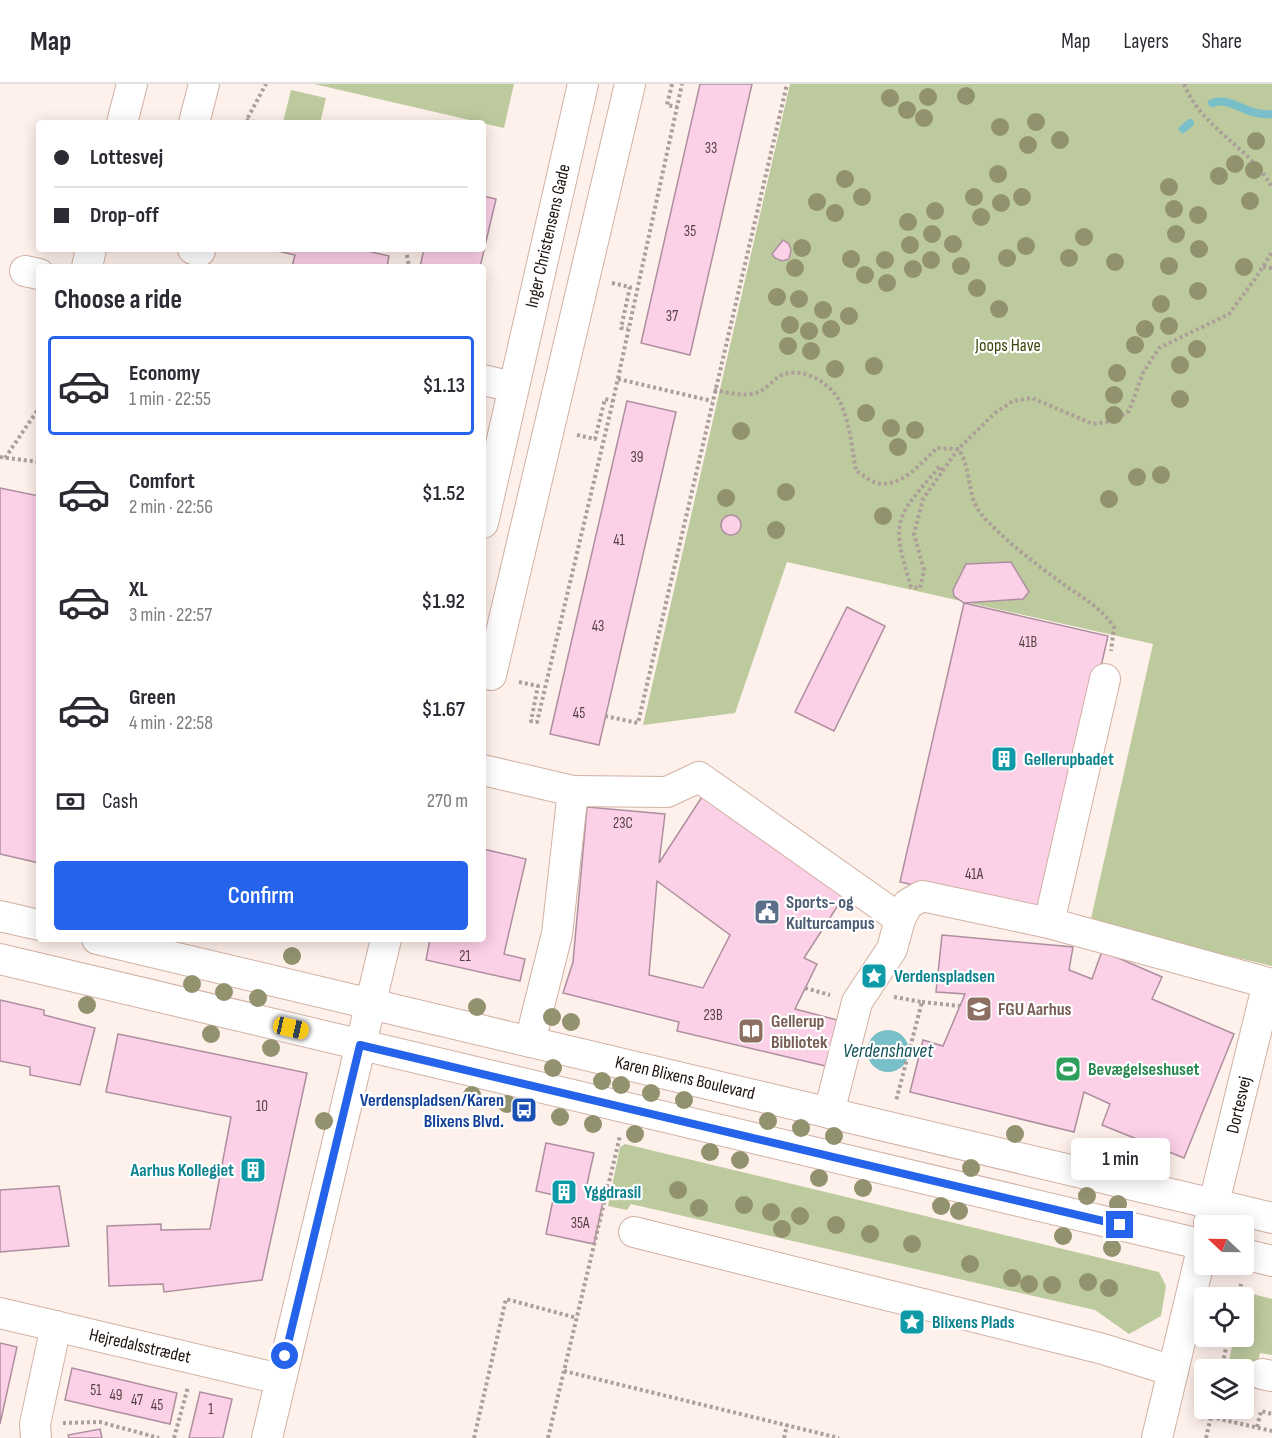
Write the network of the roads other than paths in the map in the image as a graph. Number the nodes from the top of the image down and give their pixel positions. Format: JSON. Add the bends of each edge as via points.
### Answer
{"nodes":[{"id":1,"x":132,"y":84,"type":"edge"},
{"id":2,"x":204,"y":84,"type":"edge"},
{"id":3,"x":583,"y":84,"type":"edge"},
{"id":4,"x":630,"y":84,"type":"edge"},
{"id":5,"x":123,"y":120,"type":"edge"},
{"id":6,"x":195,"y":120,"type":"edge"},
{"id":7,"x":540,"y":267,"type":"junction"},
{"id":8,"x":583,"y":277,"type":"junction"},
{"id":9,"x":486,"y":381,"type":"edge"},
{"id":10,"x":513,"y":387,"type":"junction"},
{"id":11,"x":486,"y":509,"type":"edge"},
{"id":12,"x":486,"y":674,"type":"edge"},
{"id":13,"x":1105,"y":679,"type":"road end"},
{"id":14,"x":486,"y":771,"type":"edge"},
{"id":15,"x":573,"y":791,"type":"junction"},
{"id":16,"x":0,"y":916,"type":"edge"},
{"id":17,"x":900,"y":919,"type":"junction"},
{"id":18,"x":1049,"y":923,"type":"junction"},
{"id":19,"x":36,"y":924,"type":"edge"},
{"id":20,"x":110,"y":942,"type":"edge"},
{"id":21,"x":385,"y":942,"type":"edge"},
{"id":22,"x":0,"y":959,"type":"edge"},
{"id":23,"x":370,"y":1004,"type":"junction"},
{"id":24,"x":530,"y":1042,"type":"junction"},
{"id":25,"x":360,"y":1045,"type":"junction"},
{"id":26,"x":829,"y":1113,"type":"junction"},
{"id":27,"x":1211,"y":1215,"type":"edge"},
{"id":28,"x":1272,"y":1218,"type":"edge"},
{"id":29,"x":1254,"y":1222,"type":"edge"},
{"id":30,"x":1194,"y":1228,"type":"edge"},
{"id":31,"x":1194,"y":1229,"type":"edge"},
{"id":32,"x":634,"y":1232,"type":"dead end"},
{"id":33,"x":1272,"y":1261,"type":"edge"},
{"id":34,"x":1254,"y":1266,"type":"edge"},
{"id":35,"x":1196,"y":1275,"type":"edge"},
{"id":36,"x":0,"y":1313,"type":"edge"},
{"id":37,"x":56,"y":1326,"type":"junction"},
{"id":38,"x":1173,"y":1371,"type":"junction"},
{"id":39,"x":279,"y":1379,"type":"junction"},
{"id":40,"x":35,"y":1431,"type":"edge"},
{"id":41,"x":267,"y":1438,"type":"edge"},
{"id":42,"x":1157,"y":1438,"type":"edge"}],
"edges":[{"from":1,"to":5,"type":"street"},
{"from":2,"to":6,"type":"street"},
{"from":3,"to":7,"type":"street","name":"Inger Christensens Gade"},
{"from":4,"to":8,"type":"street"},
{"from":7,"to":8,"type":"street"},
{"from":7,"to":10,"type":"street","name":"Inger Christensens Gade"},
{"from":8,"to":12,"type":"street","via":[[491,675]]},
{"from":9,"to":10,"type":"street"},
{"from":10,"to":11,"type":"street","name":"Inger Christensens Gade"},
{"from":13,"to":18,"type":"street"},
{"from":14,"to":15,"type":"street"},
{"from":15,"to":17,"type":"street","via":[[667,792],[699,777]]},
{"from":15,"to":24,"type":"street","via":[[557,934]]},
{"from":16,"to":19,"type":"street"},
{"from":17,"to":18,"type":"street","via":[[908,904],[922,896]]},
{"from":17,"to":26,"type":"street","via":[[892,949],[857,1002]]},
{"from":18,"to":27,"type":"street","name":"Dortesvej","via":[[1268,984]]},
{"from":20,"to":23,"type":"street","name":"Karen Blixens Boulevard"},
{"from":21,"to":23,"type":"street"},
{"from":22,"to":25,"type":"street"},
{"from":23,"to":24,"type":"street","name":"Karen Blixens Boulevard"},
{"from":23,"to":25,"type":"street"},
{"from":24,"to":26,"type":"street","name":"Karen Blixens Boulevard"},
{"from":25,"to":31,"type":"street"},
{"from":25,"to":39,"type":"street"},
{"from":26,"to":30,"type":"street","name":"Karen Blixens Boulevard","via":[[889,1127]]},
{"from":28,"to":29,"type":"street","name":"Karen Blixens Boulevard"},
{"from":32,"to":38,"type":"street","via":[[1103,1349]]},
{"from":33,"to":34,"type":"street"},
{"from":35,"to":38,"type":"street","name":"Dortesvej"},
{"from":36,"to":37,"type":"street","name":"Hejredalsstrædet"},
{"from":37,"to":39,"type":"street","name":"Hejredalsstrædet"},
{"from":37,"to":40,"type":"street"},
{"from":38,"to":42,"type":"street","name":"Dortesvej"},
{"from":39,"to":41,"type":"street"}]}
